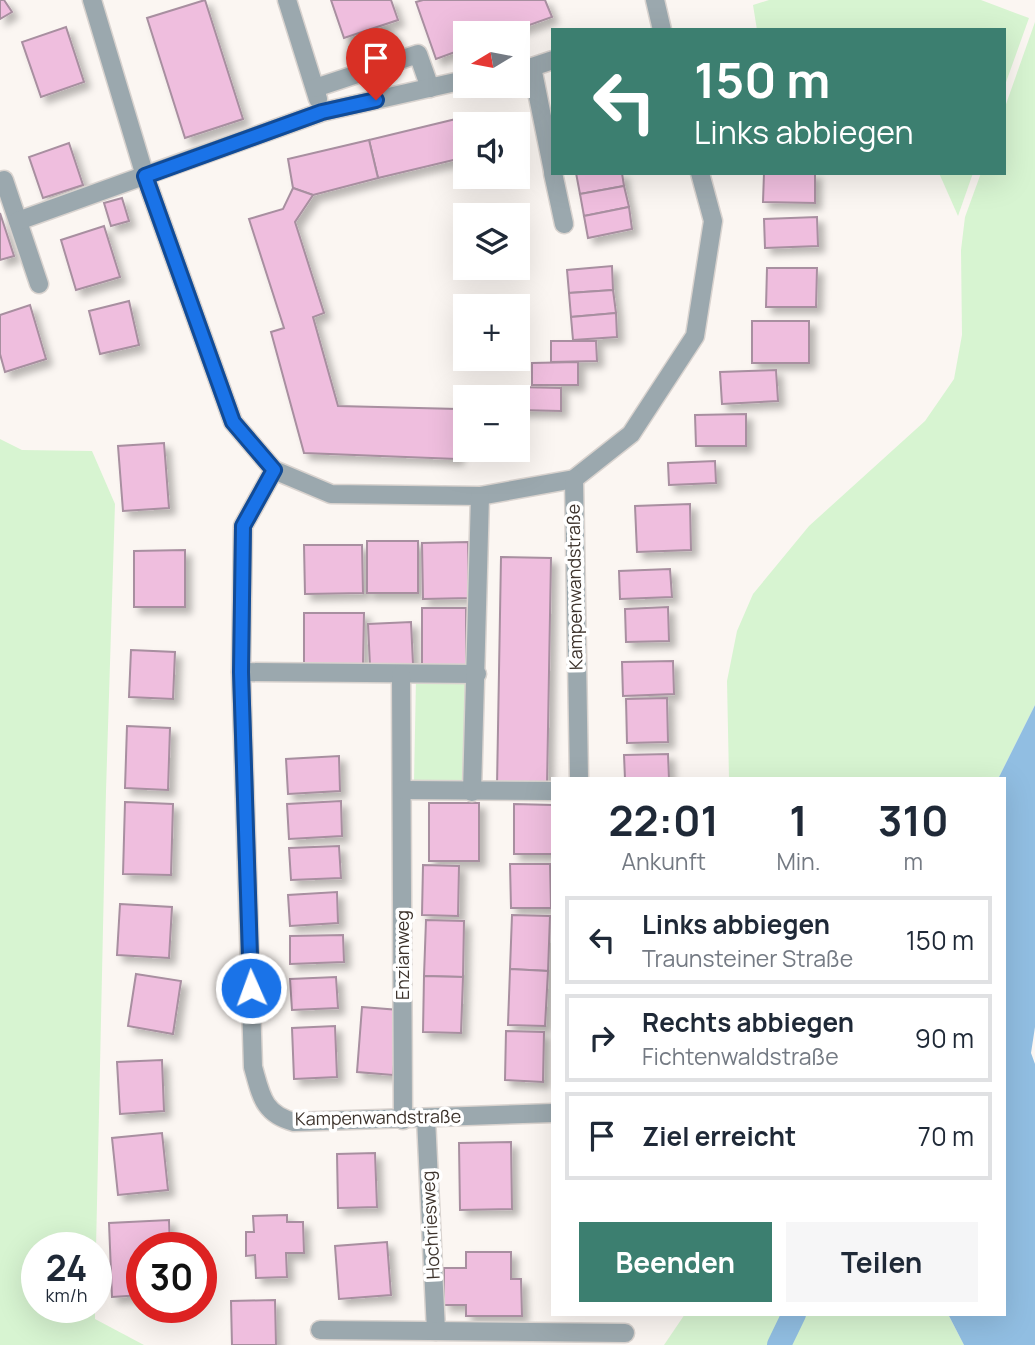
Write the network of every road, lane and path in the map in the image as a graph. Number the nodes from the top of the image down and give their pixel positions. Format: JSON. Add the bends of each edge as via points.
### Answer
{"nodes":[{"id":1,"x":92,"y":0,"type":"edge"},
{"id":2,"x":287,"y":0,"type":"edge"},
{"id":3,"x":655,"y":0,"type":"edge"},
{"id":4,"x":655,"y":28,"type":"edge"},
{"id":5,"x":551,"y":61,"type":"edge"},
{"id":6,"x":453,"y":83,"type":"edge"},
{"id":7,"x":315,"y":88,"type":"junction"},
{"id":8,"x":430,"y":88,"type":"junction"},
{"id":9,"x":322,"y":112,"type":"junction"},
{"id":10,"x":551,"y":162,"type":"edge"},
{"id":11,"x":554,"y":175,"type":"edge"},
{"id":12,"x":702,"y":175,"type":"edge"},
{"id":13,"x":145,"y":176,"type":"junction"},
{"id":14,"x":4,"y":180,"type":"dead end"},
{"id":15,"x":18,"y":221,"type":"junction"},
{"id":16,"x":564,"y":224,"type":"dead end"},
{"id":17,"x":39,"y":285,"type":"dead end"},
{"id":18,"x":274,"y":470,"type":"junction"},
{"id":19,"x":574,"y":479,"type":"junction"},
{"id":20,"x":480,"y":496,"type":"junction"},
{"id":21,"x":241,"y":672,"type":"junction"},
{"id":22,"x":401,"y":674,"type":"junction"},
{"id":23,"x":477,"y":674,"type":"junction"},
{"id":24,"x":579,"y":777,"type":"edge"},
{"id":25,"x":403,"y":790,"type":"junction"},
{"id":26,"x":551,"y":791,"type":"edge"},
{"id":27,"x":472,"y":792,"type":"junction"},
{"id":28,"x":551,"y":1113,"type":"edge"},
{"id":29,"x":426,"y":1118,"type":"junction"},
{"id":30,"x":404,"y":1120,"type":"junction"},
{"id":31,"x":320,"y":1330,"type":"dead end"},
{"id":32,"x":436,"y":1331,"type":"junction"},
{"id":33,"x":625,"y":1333,"type":"dead end"}],
"edges":[{"from":1,"to":13,"type":"street"},
{"from":2,"to":7,"type":"street"},
{"from":3,"to":4,"type":"street"},
{"from":5,"to":10,"type":"street","via":[[532,67]]},
{"from":6,"to":8,"type":"street"},
{"from":7,"to":8,"type":"street","via":[[418,54]]},
{"from":7,"to":9,"type":"street"},
{"from":8,"to":9,"type":"street"},
{"from":9,"to":13,"type":"street"},
{"from":11,"to":16,"type":"street"},
{"from":12,"to":19,"type":"street","via":[[713,221],[695,336],[631,434]]},
{"from":13,"to":15,"type":"street"},
{"from":13,"to":18,"type":"street","via":[[233,422]]},
{"from":14,"to":15,"type":"street"},
{"from":15,"to":17,"type":"street"},
{"from":18,"to":20,"type":"street","via":[[331,494]]},
{"from":18,"to":21,"type":"street","name":"Kampenwandstraße","via":[[243,526]]},
{"from":19,"to":20,"type":"street"},
{"from":19,"to":24,"type":"street","name":"Kampenwandstraße"},
{"from":20,"to":23,"type":"street"},
{"from":21,"to":22,"type":"street"},
{"from":21,"to":30,"type":"street","name":"Kampenwandstraße","via":[[253,1067],[262,1100],[278,1118],[294,1122]]},
{"from":22,"to":23,"type":"street"},
{"from":22,"to":25,"type":"street","name":"Enzianweg"},
{"from":23,"to":27,"type":"street"},
{"from":25,"to":27,"type":"street"},
{"from":25,"to":30,"type":"street","name":"Enzianweg"},
{"from":26,"to":27,"type":"street"},
{"from":28,"to":29,"type":"street","name":"Kampenwandstraße"},
{"from":29,"to":30,"type":"street","name":"Kampenwandstraße"},
{"from":29,"to":32,"type":"street","name":"Hochriesweg"},
{"from":31,"to":32,"type":"street"},
{"from":32,"to":33,"type":"street"}]}
